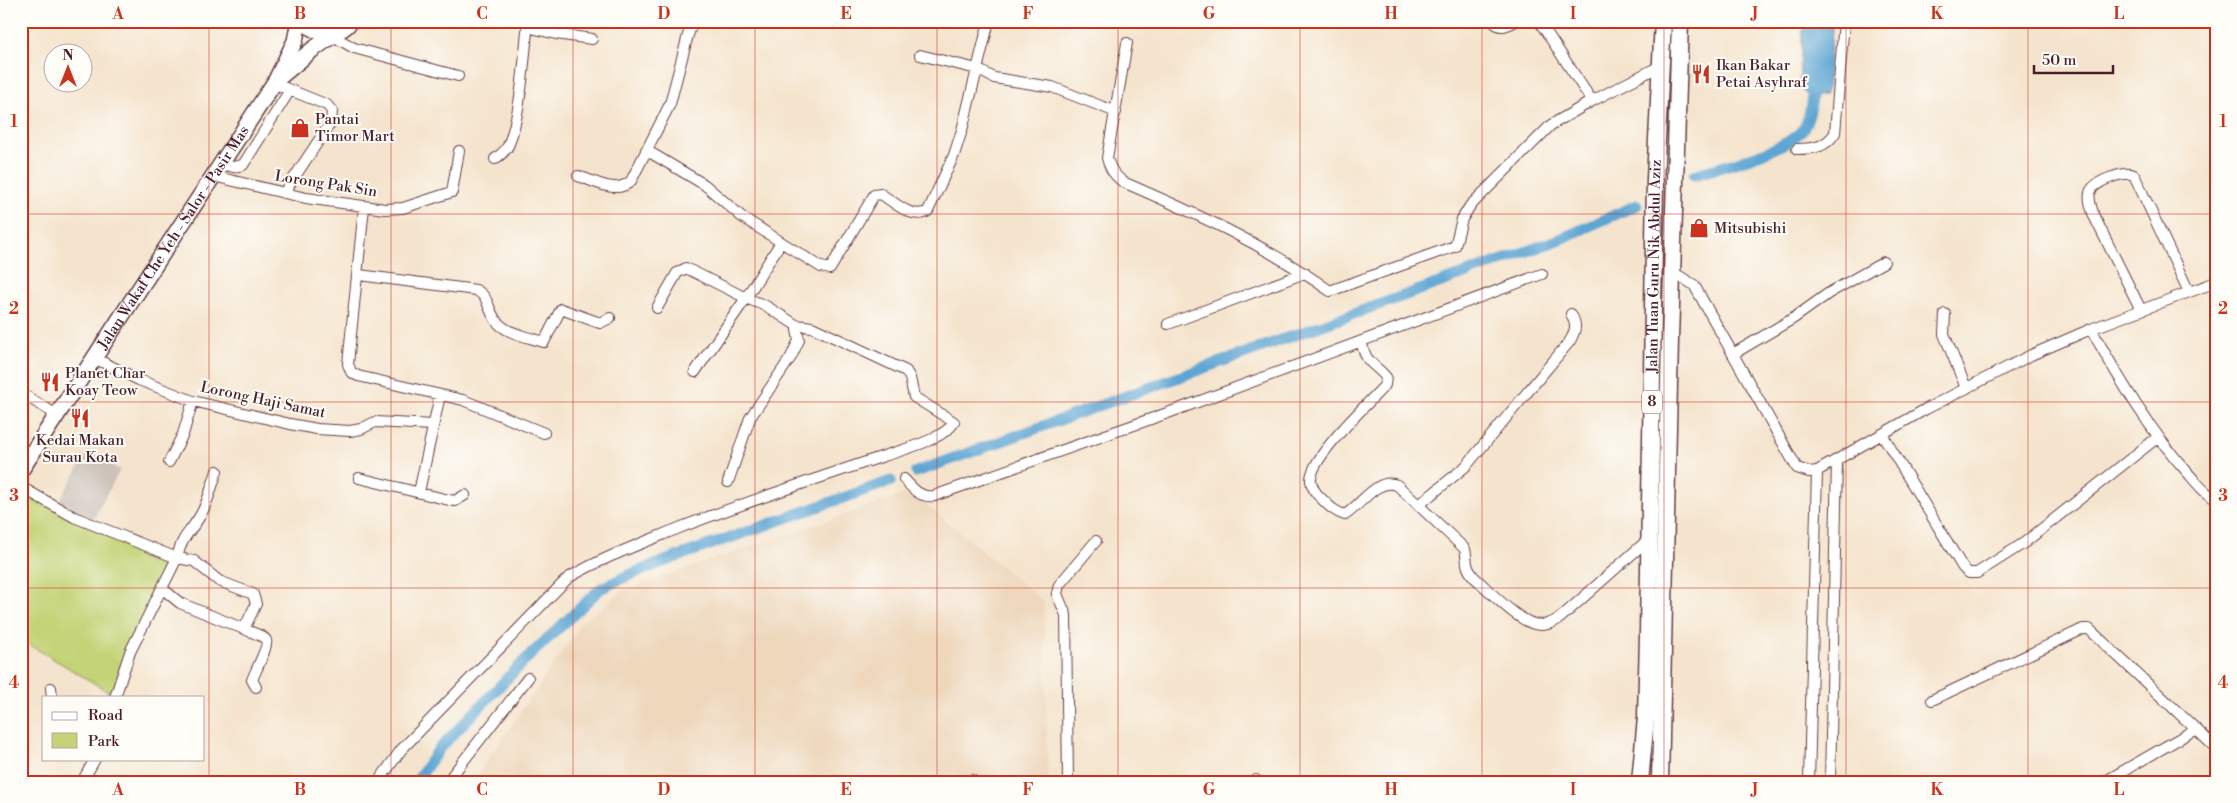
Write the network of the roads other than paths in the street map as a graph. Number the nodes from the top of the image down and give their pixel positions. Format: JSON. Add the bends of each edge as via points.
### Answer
{"nodes":[{"id":1,"x":299,"y":21,"type":"edge"},
{"id":2,"x":304,"y":21,"type":"edge"},
{"id":3,"x":352,"y":21,"type":"edge"},
{"id":4,"x":694,"y":21,"type":"edge"},
{"id":5,"x":989,"y":21,"type":"edge"},
{"id":6,"x":1493,"y":21,"type":"edge"},
{"id":7,"x":1516,"y":21,"type":"edge"},
{"id":8,"x":1539,"y":21,"type":"edge"},
{"id":9,"x":1663,"y":21,"type":"edge"},
{"id":10,"x":1680,"y":21,"type":"edge"},
{"id":11,"x":1844,"y":21,"type":"edge"},
{"id":12,"x":528,"y":24,"type":"edge"},
{"id":13,"x":336,"y":33,"type":"junction"},
{"id":14,"x":592,"y":39,"type":"dead end"},
{"id":15,"x":1127,"y":43,"type":"dead end"},
{"id":16,"x":920,"y":55,"type":"dead end"},
{"id":17,"x":1662,"y":65,"type":"junction"},
{"id":18,"x":977,"y":69,"type":"junction"},
{"id":19,"x":458,"y":76,"type":"dead end"},
{"id":20,"x":275,"y":82,"type":"junction"},
{"id":21,"x":290,"y":90,"type":"junction"},
{"id":22,"x":1592,"y":101,"type":"junction"},
{"id":23,"x":1116,"y":112,"type":"junction"},
{"id":24,"x":1798,"y":149,"type":"dead end"},
{"id":25,"x":646,"y":150,"type":"junction"},
{"id":26,"x":459,"y":151,"type":"dead end"},
{"id":27,"x":496,"y":159,"type":"dead end"},
{"id":28,"x":217,"y":170,"type":"junction"},
{"id":29,"x":578,"y":176,"type":"dead end"},
{"id":30,"x":284,"y":193,"type":"junction"},
{"id":31,"x":364,"y":207,"type":"junction"},
{"id":32,"x":781,"y":242,"type":"junction"},
{"id":33,"x":1884,"y":262,"type":"dead end"},
{"id":34,"x":1672,"y":272,"type":"junction"},
{"id":35,"x":1306,"y":273,"type":"junction"},
{"id":36,"x":1542,"y":274,"type":"dead end"},
{"id":37,"x":358,"y":275,"type":"junction"},
{"id":38,"x":2216,"y":282,"type":"edge"},
{"id":39,"x":2189,"y":292,"type":"junction"},
{"id":40,"x":746,"y":298,"type":"junction"},
{"id":41,"x":657,"y":308,"type":"dead end"},
{"id":42,"x":2141,"y":310,"type":"junction"},
{"id":43,"x":1571,"y":314,"type":"dead end"},
{"id":44,"x":1946,"y":314,"type":"dead end"},
{"id":45,"x":610,"y":318,"type":"dead end"},
{"id":46,"x":1168,"y":324,"type":"dead end"},
{"id":47,"x":796,"y":325,"type":"junction"},
{"id":48,"x":2091,"y":329,"type":"junction"},
{"id":49,"x":1361,"y":341,"type":"junction"},
{"id":50,"x":1733,"y":354,"type":"junction"},
{"id":51,"x":94,"y":358,"type":"junction"},
{"id":52,"x":695,"y":372,"type":"dead end"},
{"id":53,"x":1966,"y":388,"type":"junction"},
{"id":54,"x":21,"y":393,"type":"edge"},
{"id":55,"x":440,"y":395,"type":"junction"},
{"id":56,"x":193,"y":401,"type":"junction"},
{"id":57,"x":57,"y":415,"type":"junction"},
{"id":58,"x":432,"y":425,"type":"junction"},
{"id":59,"x":544,"y":433,"type":"dead end"},
{"id":60,"x":1882,"y":434,"type":"junction"},
{"id":61,"x":2158,"y":437,"type":"junction"},
{"id":62,"x":1837,"y":460,"type":"junction"},
{"id":63,"x":168,"y":462,"type":"dead end"},
{"id":64,"x":21,"y":470,"type":"edge"},
{"id":65,"x":217,"y":470,"type":"dead end"},
{"id":66,"x":1817,"y":471,"type":"junction"},
{"id":67,"x":359,"y":478,"type":"dead end"},
{"id":68,"x":904,"y":480,"type":"dead end"},
{"id":69,"x":728,"y":482,"type":"dead end"},
{"id":70,"x":21,"y":487,"type":"edge"},
{"id":71,"x":419,"y":492,"type":"junction"},
{"id":72,"x":465,"y":495,"type":"dead end"},
{"id":73,"x":2216,"y":499,"type":"edge"},
{"id":74,"x":1419,"y":505,"type":"junction"},
{"id":75,"x":1650,"y":538,"type":"junction"},
{"id":76,"x":1096,"y":541,"type":"dead end"},
{"id":77,"x":178,"y":558,"type":"junction"},
{"id":78,"x":163,"y":589,"type":"junction"},
{"id":79,"x":244,"y":629,"type":"junction"},
{"id":80,"x":528,"y":678,"type":"dead end"},
{"id":81,"x":256,"y":688,"type":"dead end"},
{"id":82,"x":115,"y":696,"type":"edge"},
{"id":83,"x":1932,"y":700,"type":"dead end"},
{"id":84,"x":2196,"y":729,"type":"junction"},
{"id":85,"x":2216,"y":748,"type":"edge"},
{"id":86,"x":94,"y":760,"type":"edge"},
{"id":87,"x":82,"y":782,"type":"edge"},
{"id":88,"x":378,"y":782,"type":"edge"},
{"id":89,"x":447,"y":782,"type":"edge"},
{"id":90,"x":1068,"y":782,"type":"edge"},
{"id":91,"x":1640,"y":782,"type":"edge"},
{"id":92,"x":1660,"y":782,"type":"edge"},
{"id":93,"x":1809,"y":782,"type":"edge"},
{"id":94,"x":1830,"y":782,"type":"edge"},
{"id":95,"x":2104,"y":782,"type":"edge"}],
"edges":[{"from":1,"to":20,"type":"main road","name":"Jalan Wakaf Che Yeh - Salor - Pasir Mas","via":[[295,41]]},
{"from":2,"to":13,"type":"main road","via":[[321,33]]},
{"from":3,"to":13,"type":"main road","name":"Jalan Wakaf Che Yeh - Salor - Pasir Mas"},
{"from":4,"to":25,"type":"street","via":[[670,104]]},
{"from":5,"to":18,"type":"street"},
{"from":6,"to":7,"type":"street","via":[[1502,27]]},
{"from":8,"to":22,"type":"street"},
{"from":9,"to":17,"type":"main road","name":"Jalan Tuan Guru Nik Abdul Aziz","number":"8"},
{"from":10,"to":34,"type":"main road","name":"Jalan Tuan Guru Nik Abdul Aziz","number":"8"},
{"from":11,"to":24,"type":"street","via":[[1835,132],[1824,146]]},
{"from":12,"to":14,"type":"street","via":[[556,34]]},
{"from":12,"to":27,"type":"street","via":[[510,142]]},
{"from":13,"to":19,"type":"street","via":[[354,48]]},
{"from":13,"to":20,"type":"main road","name":"Jalan Wakaf Che Yeh - Salor - Pasir Mas"},
{"from":15,"to":23,"type":"street"},
{"from":16,"to":18,"type":"street"},
{"from":17,"to":22,"type":"street"},
{"from":17,"to":75,"type":"main road","name":"Jalan Tuan Guru Nik Abdul Aziz","number":"8","via":[[1655,189]]},
{"from":18,"to":23,"type":"street","via":[[994,78],[1052,88]]},
{"from":18,"to":32,"type":"street","via":[[957,147],[928,211],[914,214],[881,194],[874,196],[830,269],[821,268]]},
{"from":20,"to":21,"type":"street"},
{"from":20,"to":28,"type":"main road","name":"Jalan Wakaf Che Yeh - Salor - Pasir Mas"},
{"from":21,"to":28,"type":"street","via":[[242,165]]},
{"from":21,"to":30,"type":"street","via":[[327,105],[332,118]]},
{"from":22,"to":35,"type":"street","via":[[1551,125],[1470,206],[1462,219],[1455,246],[1330,291]]},
{"from":23,"to":35,"type":"street","via":[[1108,158],[1115,176],[1211,220]]},
{"from":25,"to":29,"type":"street","via":[[626,186],[610,187]]},
{"from":25,"to":32,"type":"street","via":[[705,185],[742,217]]},
{"from":26,"to":31,"type":"street","name":"Lorong Pak Sin","via":[[450,194],[403,208]]},
{"from":28,"to":30,"type":"street","name":"Lorong Pak Sin"},
{"from":28,"to":51,"type":"main road","name":"Jalan Wakaf Che Yeh - Salor - Pasir Mas"},
{"from":30,"to":31,"type":"street","name":"Lorong Pak Sin"},
{"from":31,"to":37,"type":"street"},
{"from":32,"to":40,"type":"street"},
{"from":33,"to":50,"type":"street"},
{"from":34,"to":50,"type":"street","via":[[1694,285]]},
{"from":34,"to":92,"type":"main road","name":"Jalan Tuan Guru Nik Abdul Aziz","number":"8"},
{"from":35,"to":46,"type":"street"},
{"from":36,"to":49,"type":"street"},
{"from":37,"to":45,"type":"street","via":[[476,290],[484,295],[501,326],[544,342],[561,309],[600,323]]},
{"from":37,"to":55,"type":"street","via":[[348,364],[351,372]]},
{"from":38,"to":39,"type":"street"},
{"from":39,"to":42,"type":"street"},
{"from":39,"to":42,"type":"street","via":[[2134,175],[2126,173],[2096,184],[2090,201],[2094,216]]},
{"from":40,"to":41,"type":"street","via":[[686,268],[677,273]]},
{"from":40,"to":47,"type":"street"},
{"from":40,"to":52,"type":"street"},
{"from":42,"to":48,"type":"street"},
{"from":43,"to":74,"type":"street","via":[[1576,331],[1570,341],[1466,466]]},
{"from":44,"to":53,"type":"street","via":[[1944,334]]},
{"from":47,"to":69,"type":"street","via":[[799,340],[750,418]]},
{"from":47,"to":88,"type":"street","via":[[812,327],[906,371],[914,397],[954,422],[950,430],[893,453],[746,502],[599,560],[568,578],[401,750]]},
{"from":48,"to":53,"type":"street"},
{"from":48,"to":61,"type":"street"},
{"from":49,"to":68,"type":"street","via":[[934,496],[926,497]]},
{"from":49,"to":74,"type":"street","via":[[1365,357],[1386,377],[1385,385],[1324,452],[1312,472],[1313,489],[1336,512],[1345,516],[1385,483],[1397,485]]},
{"from":50,"to":66,"type":"street","via":[[1797,468]]},
{"from":51,"to":56,"type":"street","name":"Lorong Haji Samat"},
{"from":51,"to":57,"type":"main road","name":"Jalan Wakaf Che Yeh - Salor - Pasir Mas"},
{"from":53,"to":60,"type":"street"},
{"from":54,"to":57,"type":"street"},
{"from":55,"to":58,"type":"street"},
{"from":55,"to":59,"type":"street","via":[[463,400]]},
{"from":56,"to":58,"type":"street","name":"Lorong Haji Samat","via":[[317,429],[356,430],[375,422]]},
{"from":56,"to":63,"type":"street"},
{"from":57,"to":64,"type":"main road","name":"Jalan Wakaf Che Yeh - Salor - Pasir Mas"},
{"from":58,"to":71,"type":"street"},
{"from":60,"to":61,"type":"street","via":[[1969,573],[1977,573],[2024,543]]},
{"from":60,"to":62,"type":"street"},
{"from":61,"to":73,"type":"street","via":[[2193,480]]},
{"from":62,"to":66,"type":"street"},
{"from":62,"to":94,"type":"street"},
{"from":65,"to":77,"type":"street","via":[[200,516],[181,540]]},
{"from":66,"to":93,"type":"street"},
{"from":67,"to":71,"type":"street"},
{"from":70,"to":77,"type":"street","via":[[74,517]]},
{"from":71,"to":72,"type":"street","via":[[455,501]]},
{"from":74,"to":75,"type":"street","via":[[1465,548],[1465,562],[1474,577],[1523,619],[1542,625],[1560,618]]},
{"from":75,"to":91,"type":"main road","name":"Jalan Tuan Guru Nik Abdul Aziz","number":"8","via":[[1646,718]]},
{"from":76,"to":90,"type":"street","via":[[1059,584],[1057,594],[1066,615]]},
{"from":77,"to":78,"type":"street"},
{"from":77,"to":79,"type":"street","via":[[194,561],[219,581],[253,594],[256,604]]},
{"from":78,"to":79,"type":"street","via":[[180,603]]},
{"from":78,"to":82,"type":"street","via":[[130,652]]},
{"from":79,"to":81,"type":"street","via":[[266,641],[252,680]]},
{"from":80,"to":89,"type":"street"},
{"from":83,"to":84,"type":"street","via":[[2086,629],[2092,631]]},
{"from":84,"to":85,"type":"street"},
{"from":84,"to":95,"type":"street"},
{"from":86,"to":87,"type":"street"}]}
